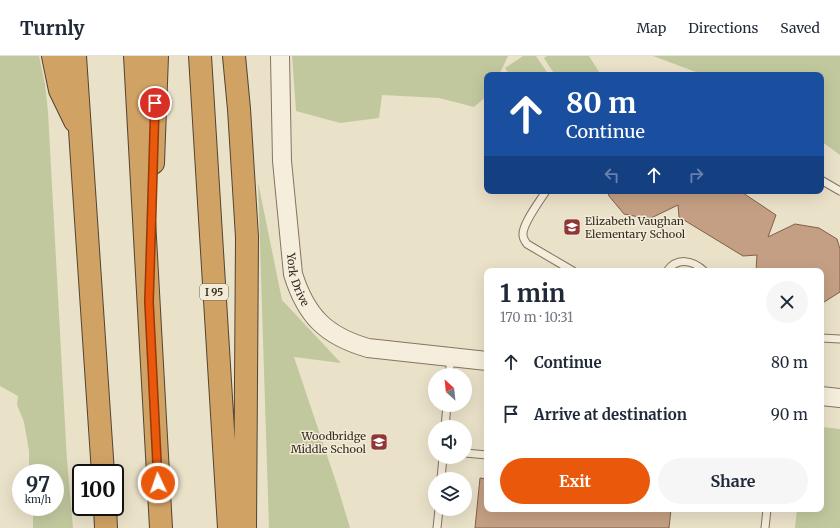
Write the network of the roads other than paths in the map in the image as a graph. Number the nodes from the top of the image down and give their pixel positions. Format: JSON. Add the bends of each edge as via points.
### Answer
{"nodes":[{"id":1,"x":53,"y":56,"type":"edge"},
{"id":2,"x":75,"y":56,"type":"edge"},
{"id":3,"x":134,"y":56,"type":"edge"},
{"id":4,"x":157,"y":56,"type":"edge"},
{"id":5,"x":200,"y":56,"type":"edge"},
{"id":6,"x":234,"y":56,"type":"edge"},
{"id":7,"x":280,"y":56,"type":"edge"},
{"id":8,"x":80,"y":130,"type":"junction"},
{"id":9,"x":824,"y":182,"type":"edge"},
{"id":10,"x":840,"y":191,"type":"edge"},
{"id":11,"x":544,"y":194,"type":"edge"},
{"id":12,"x":568,"y":268,"type":"edge"},
{"id":13,"x":669,"y":268,"type":"edge"},
{"id":14,"x":701,"y":268,"type":"edge"},
{"id":15,"x":149,"y":302,"type":"junction"},
{"id":16,"x":824,"y":338,"type":"edge"},
{"id":17,"x":840,"y":339,"type":"edge"},
{"id":18,"x":484,"y":361,"type":"edge"},
{"id":19,"x":450,"y":366,"type":"edge"},
{"id":20,"x":824,"y":396,"type":"edge"},
{"id":21,"x":840,"y":398,"type":"edge"},
{"id":22,"x":472,"y":454,"type":"edge"},
{"id":23,"x":484,"y":455,"type":"edge"},
{"id":24,"x":102,"y":464,"type":"edge"},
{"id":25,"x":767,"y":512,"type":"edge"},
{"id":26,"x":105,"y":516,"type":"edge"},
{"id":27,"x":438,"y":516,"type":"edge"},
{"id":28,"x":106,"y":528,"type":"edge"},
{"id":29,"x":161,"y":528,"type":"edge"},
{"id":30,"x":229,"y":528,"type":"edge"},
{"id":31,"x":245,"y":528,"type":"edge"},
{"id":32,"x":437,"y":528,"type":"edge"},
{"id":33,"x":765,"y":528,"type":"edge"}],
"edges":[{"from":1,"to":8,"type":"highway","via":[[60,90]]},
{"from":2,"to":8,"type":"highway"},
{"from":3,"to":15,"type":"highway"},
{"from":4,"to":15,"type":"highway"},
{"from":5,"to":30,"type":"highway","number":"I 95"},
{"from":6,"to":31,"type":"highway","via":[[247,237]]},
{"from":7,"to":19,"type":"street","name":"York Drive","via":[[282,161],[293,274],[298,292],[318,322],[351,343]]},
{"from":8,"to":24,"type":"highway"},
{"from":9,"to":10,"type":"lane"},
{"from":11,"to":12,"type":"lane","via":[[524,227],[524,240]]},
{"from":13,"to":14,"type":"lane","via":[[684,261],[698,264]]},
{"from":15,"to":29,"type":"highway"},
{"from":16,"to":17,"type":"lane"},
{"from":18,"to":19,"type":"street","name":"York Drive"},
{"from":20,"to":21,"type":"street"},
{"from":22,"to":23,"type":"lane"},
{"from":25,"to":33,"type":"lane"},
{"from":26,"to":28,"type":"highway"},
{"from":27,"to":32,"type":"lane"}]}
